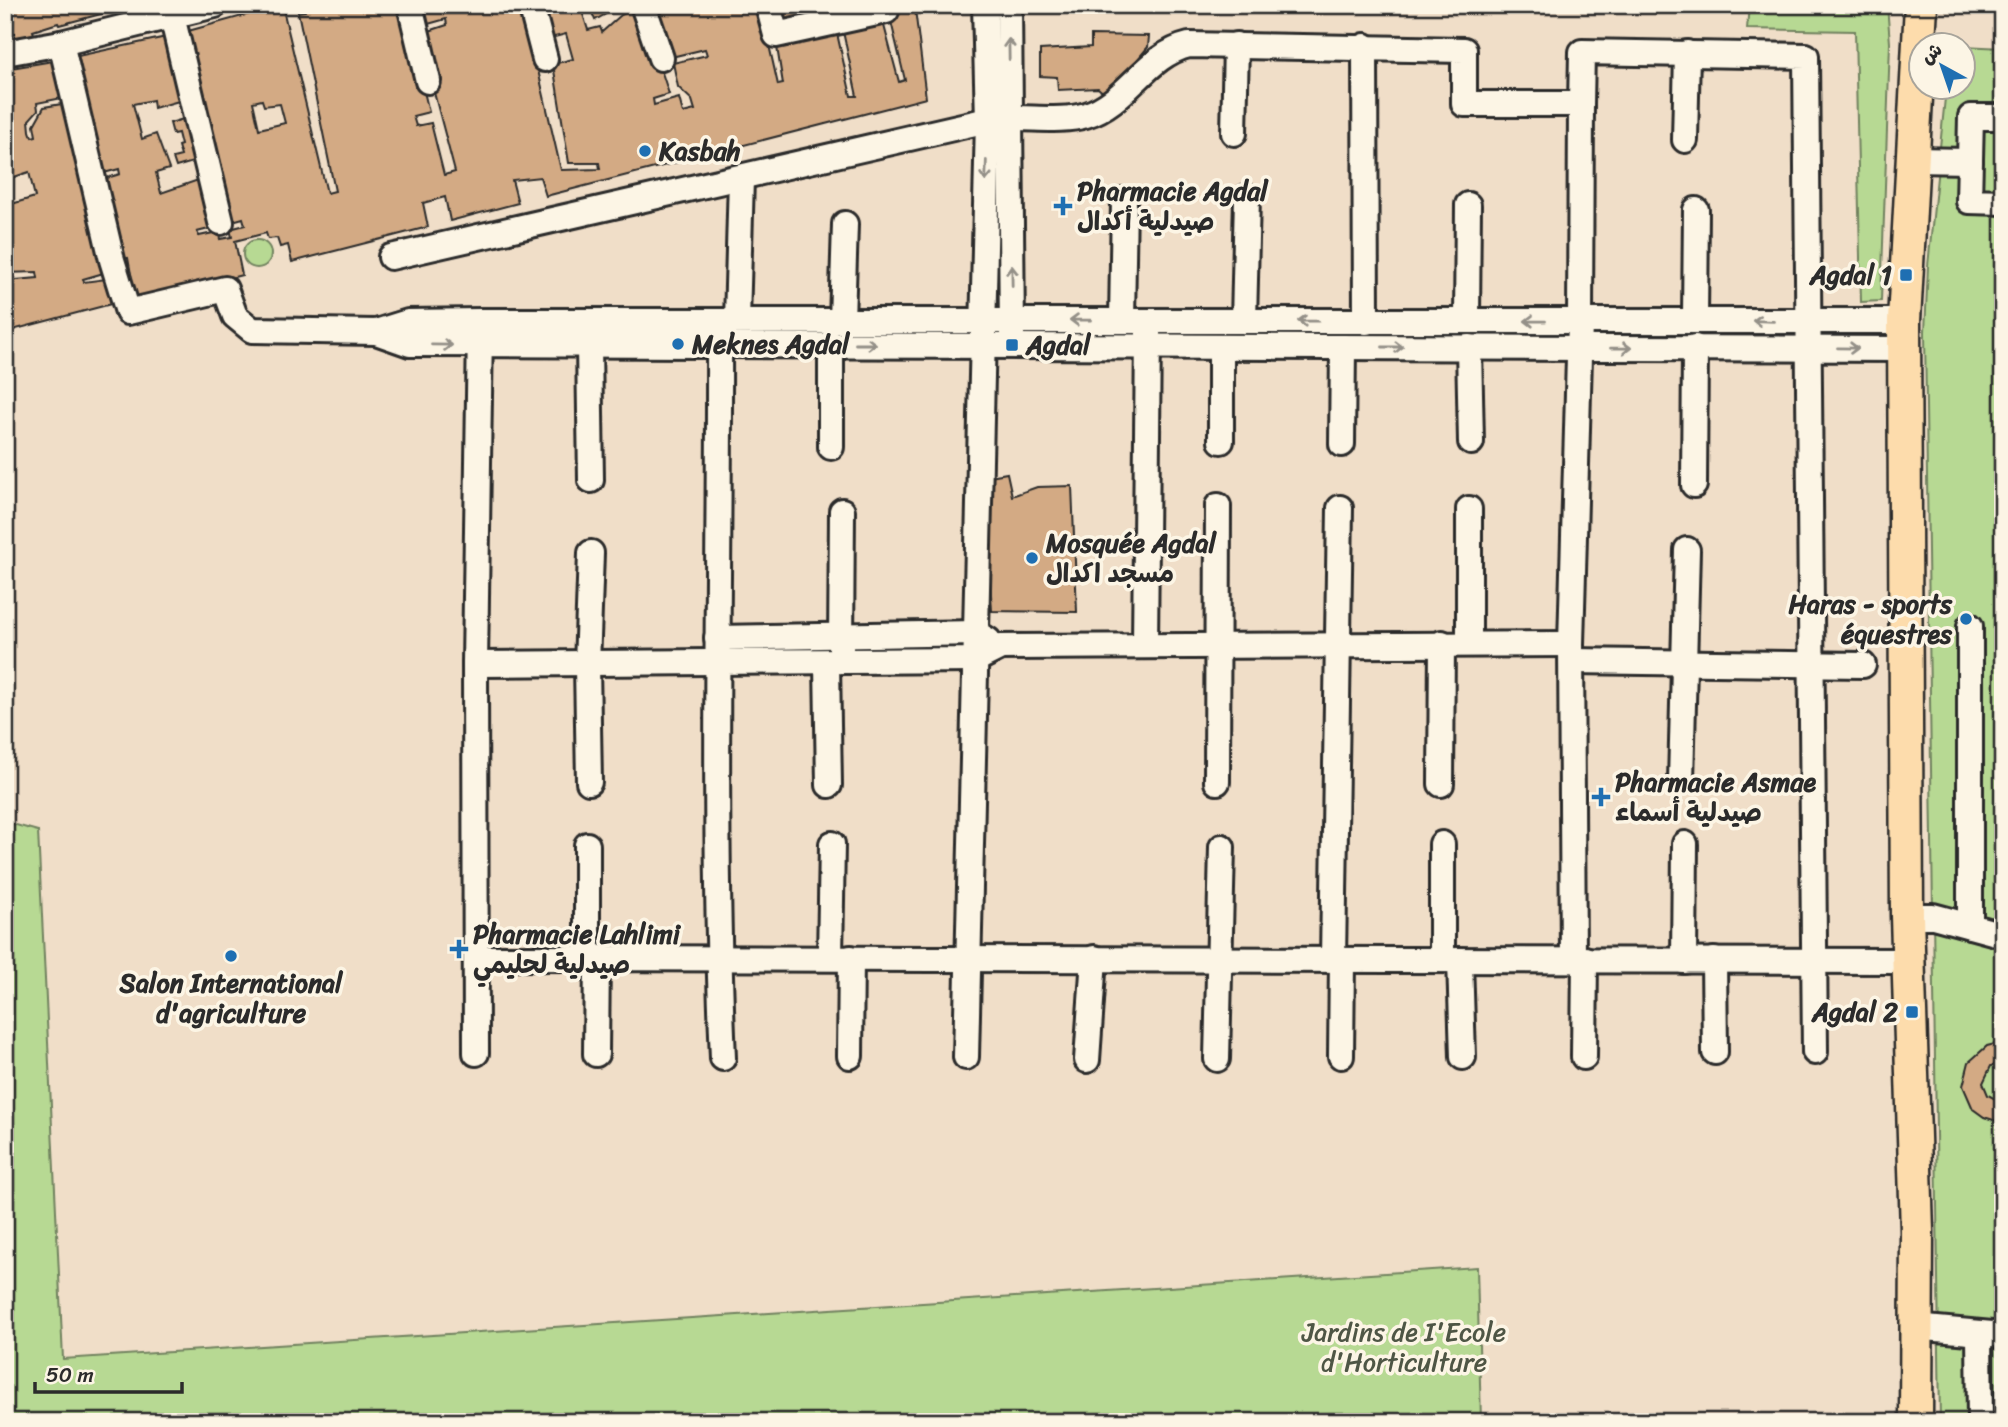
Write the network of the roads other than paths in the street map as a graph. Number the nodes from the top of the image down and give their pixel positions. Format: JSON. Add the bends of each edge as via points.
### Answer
{"nodes":[{"id":1,"x":215,"y":5,"type":"edge"},
{"id":2,"x":410,"y":5,"type":"edge"},
{"id":3,"x":531,"y":5,"type":"edge"},
{"id":4,"x":643,"y":5,"type":"edge"},
{"id":5,"x":768,"y":5,"type":"edge"},
{"id":6,"x":985,"y":5,"type":"edge"},
{"id":7,"x":1009,"y":5,"type":"edge"},
{"id":8,"x":1922,"y":5,"type":"edge"},
{"id":9,"x":886,"y":10,"type":"dead end"},
{"id":10,"x":128,"y":16,"type":"edge"},
{"id":11,"x":172,"y":16,"type":"junction"},
{"id":12,"x":61,"y":43,"type":"junction"},
{"id":13,"x":1236,"y":45,"type":"junction"},
{"id":14,"x":1365,"y":46,"type":"junction"},
{"id":15,"x":5,"y":53,"type":"edge"},
{"id":16,"x":1687,"y":53,"type":"junction"},
{"id":17,"x":661,"y":58,"type":"dead end"},
{"id":18,"x":545,"y":59,"type":"dead end"},
{"id":19,"x":428,"y":81,"type":"dead end"},
{"id":20,"x":1581,"y":104,"type":"junction"},
{"id":21,"x":2003,"y":117,"type":"edge"},
{"id":22,"x":999,"y":118,"type":"junction"},
{"id":23,"x":1234,"y":133,"type":"dead end"},
{"id":24,"x":1685,"y":140,"type":"dead end"},
{"id":25,"x":1913,"y":160,"type":"junction"},
{"id":26,"x":1970,"y":161,"type":"junction"},
{"id":27,"x":741,"y":178,"type":"junction"},
{"id":28,"x":1247,"y":197,"type":"dead end"},
{"id":29,"x":1125,"y":200,"type":"dead end"},
{"id":30,"x":2003,"y":202,"type":"edge"},
{"id":31,"x":1468,"y":205,"type":"dead end"},
{"id":32,"x":1696,"y":210,"type":"dead end"},
{"id":33,"x":221,"y":222,"type":"dead end"},
{"id":34,"x":845,"y":224,"type":"dead end"},
{"id":35,"x":391,"y":257,"type":"dead end"},
{"id":36,"x":1013,"y":319,"type":"junction"},
{"id":37,"x":1695,"y":319,"type":"junction"},
{"id":38,"x":1122,"y":320,"type":"junction"},
{"id":39,"x":1467,"y":320,"type":"junction"},
{"id":40,"x":842,"y":321,"type":"junction"},
{"id":41,"x":1148,"y":321,"type":"junction"},
{"id":42,"x":1244,"y":321,"type":"junction"},
{"id":43,"x":1580,"y":321,"type":"junction"},
{"id":44,"x":1366,"y":322,"type":"junction"},
{"id":45,"x":725,"y":329,"type":"junction"},
{"id":46,"x":982,"y":332,"type":"junction"},
{"id":47,"x":480,"y":333,"type":"junction"},
{"id":48,"x":1807,"y":335,"type":"junction"},
{"id":49,"x":1905,"y":335,"type":"junction"},
{"id":50,"x":831,"y":344,"type":"junction"},
{"id":51,"x":589,"y":345,"type":"junction"},
{"id":52,"x":1012,"y":345,"type":"junction"},
{"id":53,"x":1149,"y":346,"type":"junction"},
{"id":54,"x":1220,"y":346,"type":"junction"},
{"id":55,"x":1343,"y":347,"type":"junction"},
{"id":56,"x":1469,"y":347,"type":"junction"},
{"id":57,"x":1695,"y":347,"type":"junction"},
{"id":58,"x":1577,"y":349,"type":"junction"},
{"id":59,"x":1221,"y":441,"type":"dead end"},
{"id":60,"x":1471,"y":442,"type":"dead end"},
{"id":61,"x":1342,"y":444,"type":"dead end"},
{"id":62,"x":831,"y":447,"type":"dead end"},
{"id":63,"x":591,"y":480,"type":"dead end"},
{"id":64,"x":1694,"y":485,"type":"dead end"},
{"id":65,"x":1218,"y":506,"type":"dead end"},
{"id":66,"x":1340,"y":508,"type":"dead end"},
{"id":67,"x":1469,"y":509,"type":"dead end"},
{"id":68,"x":842,"y":511,"type":"dead end"},
{"id":69,"x":1687,"y":550,"type":"dead end"},
{"id":70,"x":591,"y":553,"type":"dead end"},
{"id":71,"x":1970,"y":626,"type":"dead end"},
{"id":72,"x":976,"y":633,"type":"junction"},
{"id":73,"x":841,"y":634,"type":"junction"},
{"id":74,"x":717,"y":638,"type":"junction"},
{"id":75,"x":1336,"y":643,"type":"junction"},
{"id":76,"x":1443,"y":643,"type":"junction"},
{"id":77,"x":1469,"y":643,"type":"junction"},
{"id":78,"x":1145,"y":645,"type":"junction"},
{"id":79,"x":1216,"y":645,"type":"junction"},
{"id":80,"x":1001,"y":647,"type":"junction"},
{"id":81,"x":1571,"y":652,"type":"junction"},
{"id":82,"x":975,"y":660,"type":"junction"},
{"id":83,"x":1683,"y":661,"type":"junction"},
{"id":84,"x":834,"y":663,"type":"junction"},
{"id":85,"x":1810,"y":663,"type":"junction"},
{"id":86,"x":475,"y":664,"type":"junction"},
{"id":87,"x":718,"y":664,"type":"junction"},
{"id":88,"x":587,"y":665,"type":"junction"},
{"id":89,"x":1863,"y":665,"type":"dead end"},
{"id":90,"x":1681,"y":781,"type":"dead end"},
{"id":91,"x":589,"y":782,"type":"dead end"},
{"id":92,"x":1217,"y":782,"type":"dead end"},
{"id":93,"x":1441,"y":784,"type":"dead end"},
{"id":94,"x":829,"y":785,"type":"dead end"},
{"id":95,"x":832,"y":844,"type":"dead end"},
{"id":96,"x":1442,"y":844,"type":"dead end"},
{"id":97,"x":1685,"y":844,"type":"dead end"},
{"id":98,"x":587,"y":845,"type":"dead end"},
{"id":99,"x":1222,"y":846,"type":"dead end"},
{"id":100,"x":1907,"y":916,"type":"junction"},
{"id":101,"x":1970,"y":926,"type":"junction"},
{"id":102,"x":2003,"y":935,"type":"edge"},
{"id":103,"x":592,"y":957,"type":"junction"},
{"id":104,"x":718,"y":957,"type":"junction"},
{"id":105,"x":840,"y":957,"type":"junction"},
{"id":106,"x":1219,"y":957,"type":"junction"},
{"id":107,"x":478,"y":958,"type":"junction"},
{"id":108,"x":1094,"y":958,"type":"junction"},
{"id":109,"x":969,"y":959,"type":"junction"},
{"id":110,"x":1337,"y":959,"type":"junction"},
{"id":111,"x":1451,"y":960,"type":"junction"},
{"id":112,"x":1579,"y":960,"type":"junction"},
{"id":113,"x":1714,"y":960,"type":"junction"},
{"id":114,"x":1684,"y":961,"type":"junction"},
{"id":115,"x":1814,"y":961,"type":"junction"},
{"id":116,"x":1908,"y":961,"type":"junction"},
{"id":117,"x":1715,"y":1052,"type":"dead end"},
{"id":118,"x":1815,"y":1052,"type":"dead end"},
{"id":119,"x":476,"y":1053,"type":"dead end"},
{"id":120,"x":596,"y":1054,"type":"dead end"},
{"id":121,"x":850,"y":1056,"type":"dead end"},
{"id":122,"x":1341,"y":1056,"type":"dead end"},
{"id":123,"x":966,"y":1057,"type":"dead end"},
{"id":124,"x":1463,"y":1057,"type":"dead end"},
{"id":125,"x":1584,"y":1057,"type":"dead end"},
{"id":126,"x":723,"y":1058,"type":"dead end"},
{"id":127,"x":1217,"y":1059,"type":"dead end"},
{"id":128,"x":1087,"y":1060,"type":"dead end"},
{"id":129,"x":1915,"y":1327,"type":"junction"},
{"id":130,"x":1991,"y":1335,"type":"edge"},
{"id":131,"x":1916,"y":1422,"type":"edge"},
{"id":132,"x":1980,"y":1422,"type":"edge"}],
"edges":[{"from":1,"to":11,"type":"street"},
{"from":2,"to":19,"type":"street"},
{"from":3,"to":18,"type":"street"},
{"from":4,"to":17,"type":"street"},
{"from":5,"to":9,"type":"street","via":[[775,35]]},
{"from":6,"to":22,"type":"street"},
{"from":22,"to":7,"type":"street","one_way":true},
{"from":8,"to":25,"type":"main road"},
{"from":10,"to":11,"type":"street"},
{"from":10,"to":12,"type":"street"},
{"from":11,"to":33,"type":"street"},
{"from":12,"to":15,"type":"street"},
{"from":12,"to":47,"type":"street","via":[[128,312],[225,289],[234,316],[252,330],[376,332],[408,322]]},
{"from":13,"to":14,"type":"street"},
{"from":13,"to":22,"type":"street","via":[[1172,49],[1120,94],[1087,115]]},
{"from":13,"to":23,"type":"street"},
{"from":14,"to":20,"type":"street","via":[[1464,50],[1464,104]]},
{"from":14,"to":44,"type":"street"},
{"from":16,"to":20,"type":"street","via":[[1582,52]]},
{"from":16,"to":24,"type":"street"},
{"from":16,"to":48,"type":"street","via":[[1806,55]]},
{"from":20,"to":43,"type":"street"},
{"from":21,"to":26,"type":"street","via":[[1971,117]]},
{"from":22,"to":27,"type":"street"},
{"from":36,"to":22,"type":"street","one_way":true},
{"from":22,"to":46,"type":"street","one_way":true},
{"from":25,"to":26,"type":"street"},
{"from":25,"to":49,"type":"main road"},
{"from":26,"to":30,"type":"street","via":[[1969,201]]},
{"from":27,"to":35,"type":"street"},
{"from":27,"to":45,"type":"street"},
{"from":28,"to":42,"type":"street"},
{"from":29,"to":38,"type":"street"},
{"from":31,"to":39,"type":"street"},
{"from":32,"to":37,"type":"street"},
{"from":34,"to":40,"type":"street"},
{"from":38,"to":36,"type":"street","one_way":true},
{"from":36,"to":46,"type":"street"},
{"from":36,"to":52,"type":"street"},
{"from":37,"to":43,"type":"street"},
{"from":48,"to":37,"type":"street","one_way":true},
{"from":38,"to":41,"type":"street"},
{"from":43,"to":39,"type":"street","one_way":true},
{"from":39,"to":44,"type":"street"},
{"from":40,"to":45,"type":"street"},
{"from":40,"to":46,"type":"street"},
{"from":41,"to":42,"type":"street"},
{"from":41,"to":53,"type":"street"},
{"from":44,"to":42,"type":"street","one_way":true},
{"from":43,"to":58,"type":"street"},
{"from":45,"to":47,"type":"street"},
{"from":45,"to":50,"type":"street"},
{"from":45,"to":51,"type":"street"},
{"from":45,"to":74,"type":"street"},
{"from":50,"to":46,"type":"street","one_way":true},
{"from":46,"to":52,"type":"street"},
{"from":46,"to":72,"type":"street"},
{"from":47,"to":51,"type":"street"},
{"from":47,"to":86,"type":"street"},
{"from":48,"to":49,"type":"street"},
{"from":48,"to":57,"type":"street"},
{"from":48,"to":85,"type":"street"},
{"from":49,"to":100,"type":"main road"},
{"from":50,"to":62,"type":"street"},
{"from":51,"to":63,"type":"street"},
{"from":52,"to":53,"type":"street"},
{"from":53,"to":54,"type":"street"},
{"from":53,"to":78,"type":"street"},
{"from":54,"to":55,"type":"street"},
{"from":54,"to":59,"type":"street"},
{"from":55,"to":56,"type":"street","one_way":true},
{"from":55,"to":61,"type":"street"},
{"from":56,"to":58,"type":"street"},
{"from":56,"to":60,"type":"street"},
{"from":58,"to":57,"type":"street","one_way":true},
{"from":57,"to":64,"type":"street"},
{"from":58,"to":81,"type":"street"},
{"from":65,"to":79,"type":"street"},
{"from":66,"to":75,"type":"street"},
{"from":67,"to":77,"type":"street"},
{"from":68,"to":73,"type":"street"},
{"from":69,"to":83,"type":"street"},
{"from":70,"to":88,"type":"street"},
{"from":71,"to":101,"type":"street"},
{"from":72,"to":73,"type":"street"},
{"from":72,"to":80,"type":"street"},
{"from":72,"to":82,"type":"street"},
{"from":73,"to":74,"type":"street"},
{"from":73,"to":84,"type":"street"},
{"from":74,"to":87,"type":"street"},
{"from":75,"to":76,"type":"street"},
{"from":75,"to":79,"type":"street"},
{"from":75,"to":110,"type":"street"},
{"from":76,"to":77,"type":"street"},
{"from":76,"to":93,"type":"street"},
{"from":77,"to":81,"type":"street"},
{"from":78,"to":79,"type":"street"},
{"from":78,"to":80,"type":"street"},
{"from":79,"to":92,"type":"street"},
{"from":80,"to":82,"type":"street"},
{"from":81,"to":83,"type":"street"},
{"from":81,"to":112,"type":"street"},
{"from":82,"to":84,"type":"street"},
{"from":82,"to":109,"type":"street"},
{"from":83,"to":85,"type":"street"},
{"from":83,"to":90,"type":"street"},
{"from":84,"to":87,"type":"street"},
{"from":84,"to":94,"type":"street"},
{"from":85,"to":89,"type":"street"},
{"from":85,"to":115,"type":"street"},
{"from":86,"to":88,"type":"street"},
{"from":86,"to":107,"type":"street"},
{"from":87,"to":88,"type":"street"},
{"from":87,"to":104,"type":"street"},
{"from":88,"to":91,"type":"street"},
{"from":95,"to":105,"type":"street"},
{"from":96,"to":111,"type":"street"},
{"from":97,"to":114,"type":"street"},
{"from":98,"to":103,"type":"street"},
{"from":99,"to":106,"type":"street"},
{"from":100,"to":101,"type":"street","via":[[1933,916]]},
{"from":100,"to":116,"type":"main road"},
{"from":101,"to":102,"type":"street"},
{"from":103,"to":104,"type":"street"},
{"from":103,"to":107,"type":"street"},
{"from":103,"to":120,"type":"street"},
{"from":104,"to":105,"type":"street"},
{"from":104,"to":126,"type":"street"},
{"from":105,"to":109,"type":"street"},
{"from":105,"to":121,"type":"street"},
{"from":106,"to":108,"type":"street"},
{"from":106,"to":110,"type":"street"},
{"from":106,"to":127,"type":"street"},
{"from":107,"to":119,"type":"street"},
{"from":108,"to":109,"type":"street"},
{"from":108,"to":128,"type":"street"},
{"from":109,"to":123,"type":"street"},
{"from":110,"to":111,"type":"street"},
{"from":110,"to":122,"type":"street"},
{"from":111,"to":112,"type":"street"},
{"from":111,"to":124,"type":"street"},
{"from":112,"to":114,"type":"street"},
{"from":112,"to":125,"type":"street"},
{"from":113,"to":114,"type":"street"},
{"from":113,"to":115,"type":"street"},
{"from":113,"to":117,"type":"street"},
{"from":115,"to":116,"type":"street"},
{"from":115,"to":118,"type":"street"},
{"from":116,"to":129,"type":"main road","via":[[1917,1231]]},
{"from":129,"to":130,"type":"street"},
{"from":129,"to":131,"type":"main road"},
{"from":130,"to":132,"type":"street"}]}
